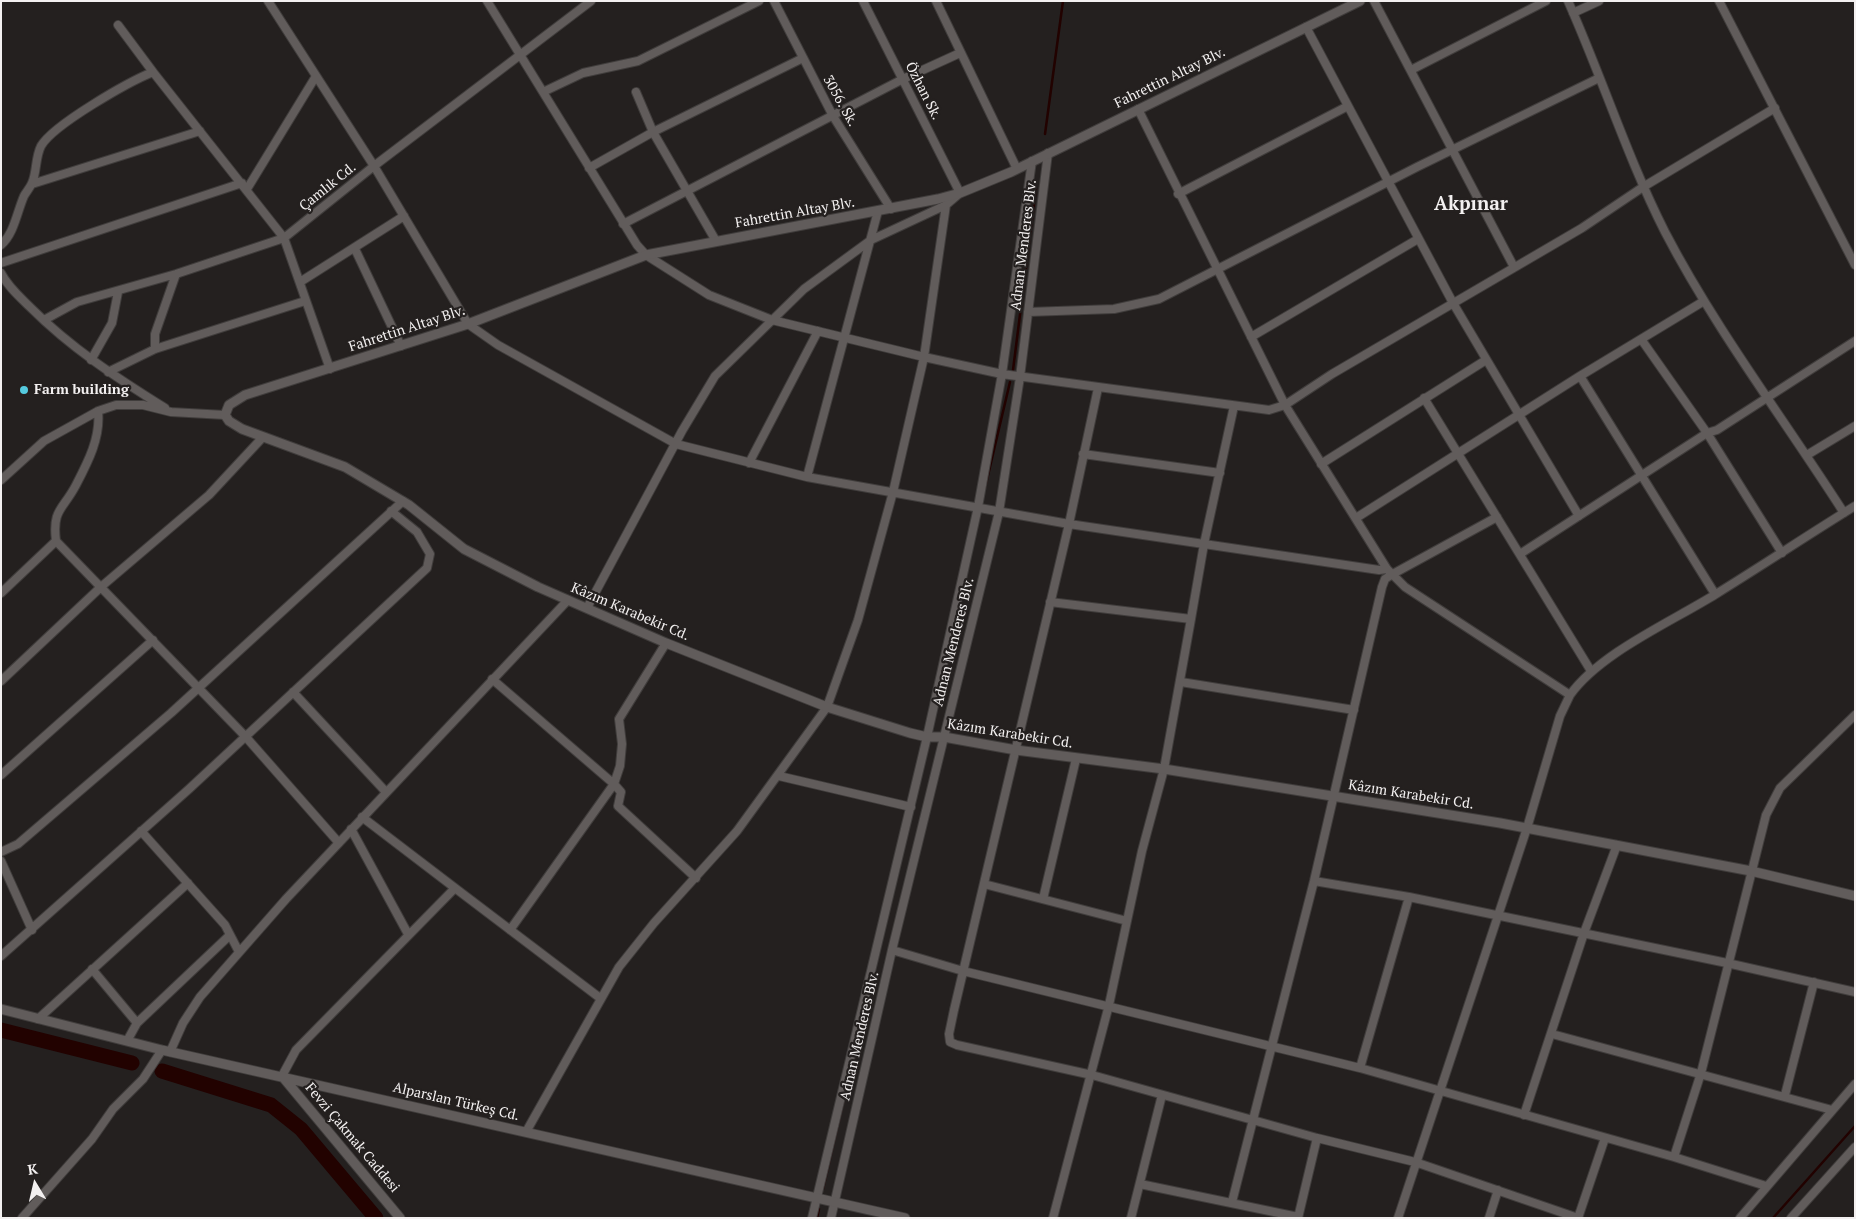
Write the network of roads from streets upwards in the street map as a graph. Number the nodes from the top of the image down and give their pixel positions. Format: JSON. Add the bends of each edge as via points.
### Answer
{"nodes":[{"id":1,"x":268,"y":1,"type":"edge"},
{"id":2,"x":488,"y":1,"type":"edge"},
{"id":3,"x":591,"y":1,"type":"edge"},
{"id":4,"x":760,"y":1,"type":"edge"},
{"id":5,"x":774,"y":1,"type":"edge"},
{"id":6,"x":863,"y":1,"type":"edge"},
{"id":7,"x":936,"y":1,"type":"edge"},
{"id":8,"x":1360,"y":1,"type":"edge"},
{"id":9,"x":1374,"y":1,"type":"edge"},
{"id":10,"x":1546,"y":1,"type":"edge"},
{"id":11,"x":1568,"y":1,"type":"edge"},
{"id":12,"x":1599,"y":1,"type":"edge"},
{"id":13,"x":1719,"y":1,"type":"edge"},
{"id":14,"x":581,"y":4,"type":"edge"},
{"id":15,"x":1573,"y":12,"type":"junction"},
{"id":16,"x":118,"y":26,"type":"dead end"},
{"id":17,"x":1306,"y":27,"type":"junction"},
{"id":18,"x":960,"y":53,"type":"junction"},
{"id":19,"x":521,"y":54,"type":"junction"},
{"id":20,"x":802,"y":58,"type":"junction"},
{"id":21,"x":1410,"y":70,"type":"junction"},
{"id":22,"x":152,"y":72,"type":"junction"},
{"id":23,"x":316,"y":76,"type":"junction"},
{"id":24,"x":1598,"y":78,"type":"junction"},
{"id":25,"x":903,"y":80,"type":"junction"},
{"id":26,"x":543,"y":92,"type":"junction"},
{"id":27,"x":636,"y":92,"type":"dead end"},
{"id":28,"x":1348,"y":106,"type":"junction"},
{"id":29,"x":1775,"y":108,"type":"junction"},
{"id":30,"x":1138,"y":110,"type":"junction"},
{"id":31,"x":833,"y":116,"type":"junction"},
{"id":32,"x":200,"y":131,"type":"junction"},
{"id":33,"x":653,"y":132,"type":"junction"},
{"id":34,"x":1452,"y":150,"type":"junction"},
{"id":35,"x":1048,"y":153,"type":"junction"},
{"id":36,"x":1032,"y":162,"type":"junction"},
{"id":37,"x":374,"y":166,"type":"junction"},
{"id":38,"x":589,"y":168,"type":"junction"},
{"id":39,"x":1017,"y":169,"type":"junction"},
{"id":40,"x":1387,"y":182,"type":"junction"},
{"id":41,"x":32,"y":184,"type":"junction"},
{"id":42,"x":244,"y":186,"type":"junction"},
{"id":43,"x":1643,"y":187,"type":"junction"},
{"id":44,"x":686,"y":192,"type":"junction"},
{"id":45,"x":960,"y":193,"type":"junction"},
{"id":46,"x":1178,"y":194,"type":"junction"},
{"id":47,"x":946,"y":204,"type":"junction"},
{"id":48,"x":891,"y":209,"type":"junction"},
{"id":49,"x":878,"y":212,"type":"junction"},
{"id":50,"x":404,"y":216,"type":"junction"},
{"id":51,"x":623,"y":224,"type":"junction"},
{"id":52,"x":284,"y":238,"type":"junction"},
{"id":53,"x":1418,"y":239,"type":"junction"},
{"id":54,"x":871,"y":240,"type":"junction"},
{"id":55,"x":716,"y":241,"type":"junction"},
{"id":56,"x":1,"y":245,"type":"edge"},
{"id":57,"x":355,"y":249,"type":"junction"},
{"id":58,"x":646,"y":255,"type":"junction"},
{"id":59,"x":1,"y":263,"type":"edge"},
{"id":60,"x":1855,"y":265,"type":"edge"},
{"id":61,"x":1514,"y":267,"type":"junction"},
{"id":62,"x":1217,"y":270,"type":"junction"},
{"id":63,"x":1,"y":273,"type":"edge"},
{"id":64,"x":176,"y":274,"type":"junction"},
{"id":65,"x":300,"y":282,"type":"junction"},
{"id":66,"x":118,"y":292,"type":"junction"},
{"id":67,"x":1704,"y":301,"type":"junction"},
{"id":68,"x":305,"y":302,"type":"junction"},
{"id":69,"x":1453,"y":304,"type":"junction"},
{"id":70,"x":1028,"y":312,"type":"junction"},
{"id":71,"x":44,"y":320,"type":"junction"},
{"id":72,"x":772,"y":320,"type":"junction"},
{"id":73,"x":468,"y":324,"type":"junction"},
{"id":74,"x":818,"y":332,"type":"junction"},
{"id":75,"x":846,"y":338,"type":"junction"},
{"id":76,"x":1251,"y":338,"type":"junction"},
{"id":77,"x":1641,"y":339,"type":"junction"},
{"id":78,"x":1855,"y":341,"type":"edge"},
{"id":79,"x":401,"y":346,"type":"junction"},
{"id":80,"x":155,"y":349,"type":"junction"},
{"id":81,"x":924,"y":357,"type":"junction"},
{"id":82,"x":91,"y":360,"type":"junction"},
{"id":83,"x":1486,"y":360,"type":"junction"},
{"id":84,"x":330,"y":368,"type":"junction"},
{"id":85,"x":108,"y":372,"type":"junction"},
{"id":86,"x":1002,"y":374,"type":"junction"},
{"id":87,"x":1580,"y":376,"type":"junction"},
{"id":88,"x":1020,"y":377,"type":"junction"},
{"id":89,"x":1098,"y":388,"type":"junction"},
{"id":90,"x":1767,"y":396,"type":"junction"},
{"id":91,"x":1424,"y":398,"type":"junction"},
{"id":92,"x":1285,"y":405,"type":"junction"},
{"id":93,"x":1234,"y":406,"type":"junction"},
{"id":94,"x":98,"y":411,"type":"junction"},
{"id":95,"x":171,"y":412,"type":"junction"},
{"id":96,"x":225,"y":415,"type":"junction"},
{"id":97,"x":1518,"y":415,"type":"junction"},
{"id":98,"x":1855,"y":426,"type":"edge"},
{"id":99,"x":1707,"y":433,"type":"junction"},
{"id":100,"x":263,"y":437,"type":"junction"},
{"id":101,"x":676,"y":444,"type":"junction"},
{"id":102,"x":1458,"y":453,"type":"junction"},
{"id":103,"x":1083,"y":454,"type":"junction"},
{"id":104,"x":1807,"y":455,"type":"junction"},
{"id":105,"x":749,"y":462,"type":"junction"},
{"id":106,"x":1321,"y":464,"type":"junction"},
{"id":107,"x":1220,"y":473,"type":"junction"},
{"id":108,"x":1642,"y":475,"type":"junction"},
{"id":109,"x":807,"y":477,"type":"junction"},
{"id":110,"x":1,"y":480,"type":"edge"},
{"id":111,"x":893,"y":492,"type":"junction"},
{"id":112,"x":402,"y":501,"type":"junction"},
{"id":113,"x":1855,"y":506,"type":"edge"},
{"id":114,"x":978,"y":507,"type":"junction"},
{"id":115,"x":391,"y":511,"type":"junction"},
{"id":116,"x":999,"y":512,"type":"junction"},
{"id":117,"x":1844,"y":513,"type":"junction"},
{"id":118,"x":1579,"y":516,"type":"junction"},
{"id":119,"x":1497,"y":517,"type":"junction"},
{"id":120,"x":1356,"y":518,"type":"junction"},
{"id":121,"x":1069,"y":524,"type":"junction"},
{"id":122,"x":56,"y":541,"type":"junction"},
{"id":123,"x":1204,"y":544,"type":"junction"},
{"id":124,"x":1782,"y":553,"type":"junction"},
{"id":125,"x":1520,"y":554,"type":"junction"},
{"id":126,"x":1389,"y":572,"type":"junction"},
{"id":127,"x":102,"y":586,"type":"junction"},
{"id":128,"x":1,"y":592,"type":"edge"},
{"id":129,"x":1715,"y":594,"type":"junction"},
{"id":130,"x":568,"y":600,"type":"junction"},
{"id":131,"x":1050,"y":602,"type":"junction"},
{"id":132,"x":587,"y":608,"type":"junction"},
{"id":133,"x":1191,"y":619,"type":"junction"},
{"id":134,"x":153,"y":640,"type":"junction"},
{"id":135,"x":666,"y":643,"type":"junction"},
{"id":136,"x":1591,"y":671,"type":"junction"},
{"id":137,"x":492,"y":679,"type":"junction"},
{"id":138,"x":1,"y":681,"type":"edge"},
{"id":139,"x":1181,"y":682,"type":"junction"},
{"id":140,"x":199,"y":687,"type":"junction"},
{"id":141,"x":293,"y":692,"type":"junction"},
{"id":142,"x":1570,"y":696,"type":"junction"},
{"id":143,"x":826,"y":707,"type":"junction"},
{"id":144,"x":1354,"y":710,"type":"junction"},
{"id":145,"x":1855,"y":715,"type":"edge"},
{"id":146,"x":245,"y":736,"type":"junction"},
{"id":147,"x":928,"y":737,"type":"junction"},
{"id":148,"x":944,"y":737,"type":"junction"},
{"id":149,"x":1016,"y":750,"type":"junction"},
{"id":150,"x":1076,"y":759,"type":"junction"},
{"id":151,"x":1164,"y":769,"type":"junction"},
{"id":152,"x":1,"y":775,"type":"edge"},
{"id":153,"x":778,"y":776,"type":"junction"},
{"id":154,"x":614,"y":784,"type":"junction"},
{"id":155,"x":386,"y":792,"type":"junction"},
{"id":156,"x":1333,"y":796,"type":"junction"},
{"id":157,"x":911,"y":807,"type":"junction"},
{"id":158,"x":362,"y":818,"type":"junction"},
{"id":159,"x":1527,"y":828,"type":"junction"},
{"id":160,"x":351,"y":829,"type":"junction"},
{"id":161,"x":141,"y":831,"type":"junction"},
{"id":162,"x":338,"y":843,"type":"junction"},
{"id":163,"x":1617,"y":845,"type":"junction"},
{"id":164,"x":1,"y":852,"type":"edge"},
{"id":165,"x":1,"y":861,"type":"edge"},
{"id":166,"x":1751,"y":871,"type":"junction"},
{"id":167,"x":696,"y":878,"type":"junction"},
{"id":168,"x":1314,"y":881,"type":"junction"},
{"id":169,"x":188,"y":883,"type":"junction"},
{"id":170,"x":984,"y":884,"type":"junction"},
{"id":171,"x":455,"y":888,"type":"junction"},
{"id":172,"x":1855,"y":896,"type":"edge"},
{"id":173,"x":1409,"y":897,"type":"junction"},
{"id":174,"x":1043,"y":899,"type":"junction"},
{"id":175,"x":1498,"y":916,"type":"junction"},
{"id":176,"x":1128,"y":921,"type":"junction"},
{"id":177,"x":32,"y":930,"type":"junction"},
{"id":178,"x":510,"y":930,"type":"junction"},
{"id":179,"x":408,"y":934,"type":"junction"},
{"id":180,"x":1584,"y":934,"type":"junction"},
{"id":181,"x":230,"y":935,"type":"junction"},
{"id":182,"x":892,"y":950,"type":"junction"},
{"id":183,"x":239,"y":952,"type":"junction"},
{"id":184,"x":1,"y":956,"type":"edge"},
{"id":185,"x":1727,"y":962,"type":"junction"},
{"id":186,"x":92,"y":969,"type":"junction"},
{"id":187,"x":963,"y":971,"type":"junction"},
{"id":188,"x":1814,"y":982,"type":"junction"},
{"id":189,"x":1855,"y":992,"type":"edge"},
{"id":190,"x":600,"y":998,"type":"junction"},
{"id":191,"x":1109,"y":1005,"type":"junction"},
{"id":192,"x":1,"y":1009,"type":"edge"},
{"id":193,"x":38,"y":1019,"type":"junction"},
{"id":194,"x":138,"y":1022,"type":"junction"},
{"id":195,"x":1552,"y":1034,"type":"junction"},
{"id":196,"x":128,"y":1042,"type":"junction"},
{"id":197,"x":1272,"y":1047,"type":"junction"},
{"id":198,"x":166,"y":1051,"type":"junction"},
{"id":199,"x":1360,"y":1068,"type":"junction"},
{"id":200,"x":1701,"y":1073,"type":"junction"},
{"id":201,"x":282,"y":1076,"type":"junction"},
{"id":202,"x":1092,"y":1076,"type":"junction"},
{"id":203,"x":1855,"y":1084,"type":"edge"},
{"id":204,"x":1440,"y":1092,"type":"junction"},
{"id":205,"x":1162,"y":1095,"type":"junction"},
{"id":206,"x":1785,"y":1095,"type":"junction"},
{"id":207,"x":1832,"y":1110,"type":"junction"},
{"id":208,"x":1524,"y":1115,"type":"junction"},
{"id":209,"x":1253,"y":1120,"type":"junction"},
{"id":210,"x":526,"y":1132,"type":"junction"},
{"id":211,"x":1317,"y":1138,"type":"junction"},
{"id":212,"x":1605,"y":1138,"type":"junction"},
{"id":213,"x":1855,"y":1147,"type":"edge"},
{"id":214,"x":1674,"y":1157,"type":"junction"},
{"id":215,"x":1415,"y":1162,"type":"junction"},
{"id":216,"x":1140,"y":1184,"type":"junction"},
{"id":217,"x":1766,"y":1186,"type":"junction"},
{"id":218,"x":1498,"y":1190,"type":"junction"},
{"id":219,"x":817,"y":1197,"type":"junction"},
{"id":220,"x":836,"y":1201,"type":"junction"},
{"id":221,"x":1232,"y":1202,"type":"junction"},
{"id":222,"x":1298,"y":1217,"type":"edge"},
{"id":223,"x":22,"y":1218,"type":"edge"},
{"id":224,"x":400,"y":1218,"type":"edge"},
{"id":225,"x":812,"y":1218,"type":"edge"},
{"id":226,"x":831,"y":1218,"type":"edge"},
{"id":227,"x":905,"y":1218,"type":"edge"},
{"id":228,"x":1053,"y":1218,"type":"edge"},
{"id":229,"x":1131,"y":1218,"type":"edge"},
{"id":230,"x":1398,"y":1218,"type":"edge"},
{"id":231,"x":1489,"y":1218,"type":"edge"},
{"id":232,"x":1578,"y":1218,"type":"edge"},
{"id":233,"x":1740,"y":1218,"type":"edge"},
{"id":234,"x":1791,"y":1218,"type":"edge"}],
"edges":[{"from":1,"to":23,"type":"street"},
{"from":2,"to":19,"type":"street"},
{"from":3,"to":14,"type":"street","name":"Çamlık Cd."},
{"from":4,"to":26,"type":"street","via":[[638,61],[583,73]]},
{"from":5,"to":20,"type":"street","name":"3056. Sk."},
{"from":6,"to":25,"type":"street","name":"Özhan Sk."},
{"from":7,"to":18,"type":"street"},
{"from":8,"to":17,"type":"street","name":"Fahrettin Altay Blv."},
{"from":9,"to":21,"type":"street"},
{"from":10,"to":21,"type":"street"},
{"from":11,"to":15,"type":"street"},
{"from":12,"to":15,"type":"street"},
{"from":13,"to":29,"type":"street"},
{"from":14,"to":19,"type":"street","name":"Çamlık Cd."},
{"from":15,"to":24,"type":"street"},
{"from":16,"to":22,"type":"street"},
{"from":17,"to":28,"type":"street"},
{"from":17,"to":30,"type":"street","name":"Fahrettin Altay Blv."},
{"from":18,"to":25,"type":"street"},
{"from":18,"to":39,"type":"street"},
{"from":19,"to":26,"type":"street"},
{"from":19,"to":37,"type":"street","name":"Çamlık Cd."},
{"from":20,"to":31,"type":"street","name":"3056. Sk."},
{"from":20,"to":33,"type":"street"},
{"from":21,"to":34,"type":"street"},
{"from":22,"to":32,"type":"street"},
{"from":22,"to":41,"type":"street","via":[[50,135],[38,154]]},
{"from":23,"to":37,"type":"street"},
{"from":23,"to":42,"type":"street"},
{"from":24,"to":34,"type":"street"},
{"from":24,"to":43,"type":"street"},
{"from":25,"to":31,"type":"street"},
{"from":25,"to":45,"type":"street","name":"Özhan Sk."},
{"from":26,"to":38,"type":"street"},
{"from":27,"to":33,"type":"street"},
{"from":28,"to":40,"type":"street"},
{"from":28,"to":46,"type":"street"},
{"from":29,"to":43,"type":"street"},
{"from":29,"to":60,"type":"street"},
{"from":30,"to":35,"type":"street","name":"Fahrettin Altay Blv."},
{"from":30,"to":46,"type":"street"},
{"from":31,"to":44,"type":"street"},
{"from":31,"to":48,"type":"street","name":"3056. Sk."},
{"from":32,"to":41,"type":"street"},
{"from":32,"to":42,"type":"street"},
{"from":33,"to":38,"type":"street"},
{"from":33,"to":44,"type":"street"},
{"from":34,"to":40,"type":"street"},
{"from":34,"to":61,"type":"street"},
{"from":35,"to":36,"type":"street","name":"Fahrettin Altay Blv."},
{"from":35,"to":70,"type":"street","name":"Adnan Menderes Blv."},
{"from":36,"to":39,"type":"street","name":"Fahrettin Altay Blv."},
{"from":36,"to":86,"type":"street","name":"Adnan Menderes Blv."},
{"from":37,"to":50,"type":"street"},
{"from":37,"to":52,"type":"street","name":"Çamlık Cd."},
{"from":38,"to":51,"type":"street"},
{"from":39,"to":45,"type":"street","name":"Fahrettin Altay Blv."},
{"from":40,"to":53,"type":"street"},
{"from":40,"to":62,"type":"street"},
{"from":41,"to":56,"type":"street","via":[[24,195],[9,236]]},
{"from":42,"to":52,"type":"street"},
{"from":42,"to":59,"type":"street"},
{"from":43,"to":61,"type":"street","via":[[1582,228]]},
{"from":43,"to":67,"type":"street"},
{"from":44,"to":51,"type":"street"},
{"from":44,"to":55,"type":"street"},
{"from":45,"to":47,"type":"street"},
{"from":45,"to":48,"type":"street","name":"Fahrettin Altay Blv."},
{"from":46,"to":62,"type":"street"},
{"from":47,"to":54,"type":"street"},
{"from":47,"to":81,"type":"street"},
{"from":48,"to":49,"type":"street","name":"Fahrettin Altay Blv."},
{"from":49,"to":54,"type":"street"},
{"from":49,"to":55,"type":"street","name":"Fahrettin Altay Blv."},
{"from":50,"to":57,"type":"street"},
{"from":50,"to":73,"type":"street"},
{"from":51,"to":58,"type":"street"},
{"from":52,"to":64,"type":"street","name":"Çamlık Cd."},
{"from":52,"to":65,"type":"street"},
{"from":53,"to":69,"type":"street"},
{"from":53,"to":76,"type":"street"},
{"from":54,"to":72,"type":"street","via":[[804,289]]},
{"from":54,"to":75,"type":"street"},
{"from":55,"to":58,"type":"street","name":"Fahrettin Altay Blv."},
{"from":57,"to":65,"type":"street"},
{"from":57,"to":79,"type":"street"},
{"from":58,"to":72,"type":"street","via":[[709,295]]},
{"from":58,"to":73,"type":"street","name":"Fahrettin Altay Blv."},
{"from":61,"to":69,"type":"street"},
{"from":62,"to":70,"type":"street","via":[[1159,299],[1134,306]]},
{"from":62,"to":76,"type":"street"},
{"from":63,"to":71,"type":"street","via":[[9,286]]},
{"from":64,"to":66,"type":"street","name":"Çamlık Cd."},
{"from":64,"to":80,"type":"street","via":[[155,334]]},
{"from":65,"to":68,"type":"street"},
{"from":66,"to":71,"type":"street","name":"Çamlık Cd.","via":[[77,302]]},
{"from":66,"to":82,"type":"street","via":[[112,323]]},
{"from":67,"to":77,"type":"street"},
{"from":67,"to":90,"type":"street"},
{"from":68,"to":80,"type":"street"},
{"from":68,"to":84,"type":"street"},
{"from":69,"to":83,"type":"street"},
{"from":69,"to":92,"type":"street"},
{"from":70,"to":88,"type":"street","name":"Adnan Menderes Blv."},
{"from":71,"to":82,"type":"street"},
{"from":72,"to":74,"type":"street"},
{"from":72,"to":101,"type":"street","via":[[715,376]]},
{"from":73,"to":79,"type":"street","name":"Fahrettin Altay Blv."},
{"from":73,"to":101,"type":"street","via":[[498,345]]},
{"from":74,"to":75,"type":"street"},
{"from":74,"to":105,"type":"street"},
{"from":75,"to":81,"type":"street"},
{"from":75,"to":109,"type":"street"},
{"from":76,"to":92,"type":"street"},
{"from":77,"to":87,"type":"street"},
{"from":77,"to":99,"type":"street"},
{"from":78,"to":90,"type":"street"},
{"from":79,"to":84,"type":"street","name":"Fahrettin Altay Blv."},
{"from":80,"to":85,"type":"street"},
{"from":81,"to":86,"type":"street"},
{"from":81,"to":111,"type":"street"},
{"from":82,"to":85,"type":"street"},
{"from":83,"to":91,"type":"street"},
{"from":83,"to":97,"type":"street"},
{"from":84,"to":96,"type":"street","name":"Fahrettin Altay Blv.","via":[[245,395],[229,405]]},
{"from":85,"to":95,"type":"street"},
{"from":86,"to":88,"type":"street"},
{"from":86,"to":114,"type":"street","name":"Adnan Menderes Blv."},
{"from":87,"to":97,"type":"street"},
{"from":87,"to":108,"type":"street"},
{"from":88,"to":89,"type":"street"},
{"from":88,"to":116,"type":"street","name":"Adnan Menderes Blv."},
{"from":89,"to":93,"type":"street"},
{"from":89,"to":103,"type":"street"},
{"from":90,"to":99,"type":"street","via":[[1717,430]]},
{"from":90,"to":104,"type":"street"},
{"from":91,"to":102,"type":"street"},
{"from":91,"to":106,"type":"street"},
{"from":92,"to":93,"type":"street","via":[[1270,410]]},
{"from":92,"to":106,"type":"street"},
{"from":93,"to":107,"type":"street"},
{"from":94,"to":95,"type":"street","via":[[116,405]]},
{"from":94,"to":110,"type":"street","via":[[44,441]]},
{"from":94,"to":122,"type":"street","via":[[96,440],[76,486],[60,506],[54,523]]},
{"from":95,"to":96,"type":"street"},
{"from":96,"to":100,"type":"street","name":"Kâzım Karabekir Cd.","via":[[242,429]]},
{"from":97,"to":102,"type":"street"},
{"from":97,"to":118,"type":"street"},
{"from":98,"to":104,"type":"street"},
{"from":99,"to":108,"type":"street"},
{"from":99,"to":124,"type":"street"},
{"from":100,"to":112,"type":"street","name":"Kâzım Karabekir Cd.","via":[[345,467]]},
{"from":100,"to":127,"type":"street","via":[[210,495]]},
{"from":101,"to":105,"type":"street"},
{"from":101,"to":132,"type":"street"},
{"from":102,"to":119,"type":"street"},
{"from":102,"to":120,"type":"street"},
{"from":103,"to":107,"type":"street"},
{"from":103,"to":121,"type":"street"},
{"from":104,"to":117,"type":"street"},
{"from":105,"to":109,"type":"street"},
{"from":106,"to":120,"type":"street"},
{"from":107,"to":123,"type":"street"},
{"from":108,"to":118,"type":"street"},
{"from":108,"to":129,"type":"street"},
{"from":109,"to":111,"type":"street"},
{"from":111,"to":114,"type":"street"},
{"from":111,"to":143,"type":"street","via":[[858,620]]},
{"from":112,"to":115,"type":"street"},
{"from":112,"to":130,"type":"street","name":"Kâzım Karabekir Cd.","via":[[464,549]]},
{"from":113,"to":117,"type":"street"},
{"from":114,"to":116,"type":"street"},
{"from":114,"to":147,"type":"street","name":"Adnan Menderes Blv."},
{"from":115,"to":140,"type":"street"},
{"from":115,"to":141,"type":"street","via":[[416,532],[430,554],[427,568]]},
{"from":116,"to":121,"type":"street"},
{"from":116,"to":148,"type":"street","name":"Adnan Menderes Blv."},
{"from":117,"to":124,"type":"street"},
{"from":118,"to":125,"type":"street"},
{"from":119,"to":125,"type":"street"},
{"from":119,"to":126,"type":"street"},
{"from":120,"to":126,"type":"street"},
{"from":121,"to":123,"type":"street"},
{"from":121,"to":131,"type":"street"},
{"from":122,"to":127,"type":"street"},
{"from":122,"to":128,"type":"street"},
{"from":123,"to":126,"type":"street"},
{"from":123,"to":133,"type":"street"},
{"from":124,"to":129,"type":"street"},
{"from":125,"to":136,"type":"street"},
{"from":126,"to":142,"type":"street","via":[[1405,587]]},
{"from":126,"to":144,"type":"street","via":[[1382,587]]},
{"from":127,"to":134,"type":"street"},
{"from":127,"to":138,"type":"street"},
{"from":129,"to":136,"type":"street"},
{"from":130,"to":132,"type":"street","name":"Kâzım Karabekir Cd."},
{"from":130,"to":137,"type":"street"},
{"from":131,"to":133,"type":"street"},
{"from":131,"to":149,"type":"street"},
{"from":132,"to":135,"type":"street","name":"Kâzım Karabekir Cd."},
{"from":133,"to":139,"type":"street"},
{"from":134,"to":140,"type":"street"},
{"from":134,"to":152,"type":"street"},
{"from":135,"to":143,"type":"street","name":"Kâzım Karabekir Cd."},
{"from":135,"to":154,"type":"street","via":[[619,719],[622,744]]},
{"from":136,"to":142,"type":"street"},
{"from":137,"to":154,"type":"street"},
{"from":137,"to":155,"type":"street"},
{"from":139,"to":144,"type":"street"},
{"from":139,"to":151,"type":"street"},
{"from":140,"to":146,"type":"street"},
{"from":140,"to":164,"type":"street","via":[[18,844]]},
{"from":141,"to":146,"type":"street"},
{"from":141,"to":155,"type":"street"},
{"from":142,"to":159,"type":"street","via":[[1560,716]]},
{"from":143,"to":147,"type":"street","name":"Kâzım Karabekir Cd."},
{"from":143,"to":153,"type":"street"},
{"from":144,"to":156,"type":"street"},
{"from":145,"to":166,"type":"street","via":[[1780,788],[1766,815]]},
{"from":146,"to":161,"type":"street"},
{"from":146,"to":162,"type":"street"},
{"from":147,"to":148,"type":"street","name":"Kâzım Karabekir Cd."},
{"from":147,"to":157,"type":"street","name":"Adnan Menderes Blv."},
{"from":148,"to":149,"type":"street","name":"Kâzım Karabekir Cd."},
{"from":148,"to":182,"type":"street","name":"Adnan Menderes Blv."},
{"from":149,"to":150,"type":"street","name":"Kâzım Karabekir Cd."},
{"from":149,"to":170,"type":"street"},
{"from":150,"to":151,"type":"street","name":"Kâzım Karabekir Cd."},
{"from":150,"to":174,"type":"street"},
{"from":151,"to":156,"type":"street","name":"Kâzım Karabekir Cd."},
{"from":151,"to":176,"type":"street","via":[[1142,851]]},
{"from":153,"to":157,"type":"street"},
{"from":153,"to":167,"type":"street","via":[[737,831]]},
{"from":154,"to":167,"type":"street","via":[[621,792],[618,806]]},
{"from":154,"to":178,"type":"street"},
{"from":155,"to":158,"type":"street"},
{"from":156,"to":159,"type":"street","name":"Kâzım Karabekir Cd."},
{"from":156,"to":168,"type":"street"},
{"from":157,"to":219,"type":"street","name":"Adnan Menderes Blv."},
{"from":158,"to":160,"type":"street"},
{"from":158,"to":171,"type":"street"},
{"from":159,"to":163,"type":"street","name":"Kâzım Karabekir Cd."},
{"from":159,"to":175,"type":"street"},
{"from":160,"to":162,"type":"street"},
{"from":160,"to":179,"type":"street"},
{"from":161,"to":169,"type":"street"},
{"from":161,"to":177,"type":"street"},
{"from":162,"to":183,"type":"street"},
{"from":163,"to":166,"type":"street","name":"Kâzım Karabekir Cd."},
{"from":163,"to":180,"type":"street"},
{"from":165,"to":177,"type":"street"},
{"from":166,"to":172,"type":"street","name":"Kâzım Karabekir Cd."},
{"from":166,"to":185,"type":"street"},
{"from":167,"to":190,"type":"street","via":[[636,944]]},
{"from":168,"to":173,"type":"street"},
{"from":168,"to":197,"type":"street"},
{"from":169,"to":181,"type":"street"},
{"from":169,"to":186,"type":"street"},
{"from":170,"to":174,"type":"street"},
{"from":170,"to":187,"type":"street"},
{"from":171,"to":178,"type":"street"},
{"from":171,"to":179,"type":"street"},
{"from":173,"to":175,"type":"street"},
{"from":173,"to":199,"type":"street"},
{"from":174,"to":176,"type":"street"},
{"from":175,"to":180,"type":"street"},
{"from":175,"to":204,"type":"street"},
{"from":176,"to":191,"type":"street"},
{"from":177,"to":184,"type":"street"},
{"from":178,"to":190,"type":"street"},
{"from":179,"to":201,"type":"street","via":[[296,1050]]},
{"from":180,"to":185,"type":"street"},
{"from":180,"to":195,"type":"street"},
{"from":181,"to":183,"type":"street"},
{"from":181,"to":194,"type":"street"},
{"from":182,"to":187,"type":"street"},
{"from":182,"to":220,"type":"street","name":"Adnan Menderes Blv."},
{"from":183,"to":198,"type":"street","via":[[200,997]]},
{"from":185,"to":188,"type":"street"},
{"from":185,"to":200,"type":"street"},
{"from":186,"to":193,"type":"street"},
{"from":186,"to":194,"type":"street"},
{"from":187,"to":191,"type":"street"},
{"from":187,"to":202,"type":"street","via":[[950,1030],[949,1038],[953,1044]]},
{"from":188,"to":189,"type":"street"},
{"from":188,"to":206,"type":"street"},
{"from":190,"to":210,"type":"street"},
{"from":191,"to":197,"type":"street"},
{"from":191,"to":202,"type":"street"},
{"from":192,"to":193,"type":"street","name":"Alparslan Türkeş Cd."},
{"from":193,"to":196,"type":"street","name":"Alparslan Türkeş Cd."},
{"from":194,"to":196,"type":"street"},
{"from":195,"to":200,"type":"street"},
{"from":195,"to":208,"type":"street"},
{"from":196,"to":198,"type":"street","name":"Alparslan Türkeş Cd."},
{"from":197,"to":199,"type":"street"},
{"from":197,"to":209,"type":"street"},
{"from":198,"to":201,"type":"street","name":"Alparslan Türkeş Cd."},
{"from":198,"to":223,"type":"street"},
{"from":199,"to":204,"type":"street"},
{"from":200,"to":206,"type":"street"},
{"from":200,"to":214,"type":"street"},
{"from":201,"to":210,"type":"street","name":"Alparslan Türkeş Cd."},
{"from":201,"to":224,"type":"street","name":"Fevzi Çakmak Caddesi"},
{"from":202,"to":205,"type":"street"},
{"from":202,"to":228,"type":"street"},
{"from":203,"to":207,"type":"street"},
{"from":204,"to":208,"type":"street"},
{"from":204,"to":215,"type":"street"},
{"from":205,"to":209,"type":"street"},
{"from":205,"to":216,"type":"street"},
{"from":206,"to":207,"type":"street"},
{"from":207,"to":217,"type":"street"},
{"from":208,"to":212,"type":"street"},
{"from":209,"to":211,"type":"street"},
{"from":209,"to":221,"type":"street"},
{"from":210,"to":219,"type":"street","name":"Alparslan Türkeş Cd."},
{"from":211,"to":215,"type":"street"},
{"from":211,"to":222,"type":"street"},
{"from":212,"to":214,"type":"street"},
{"from":212,"to":232,"type":"street"},
{"from":213,"to":234,"type":"street"},
{"from":214,"to":217,"type":"street"},
{"from":215,"to":218,"type":"street"},
{"from":215,"to":230,"type":"street"},
{"from":216,"to":221,"type":"street"},
{"from":216,"to":229,"type":"street"},
{"from":217,"to":233,"type":"street"},
{"from":218,"to":231,"type":"street"},
{"from":218,"to":232,"type":"street"},
{"from":219,"to":220,"type":"street","name":"Alparslan Türkeş Cd."},
{"from":219,"to":225,"type":"street","name":"Adnan Menderes Blv."},
{"from":220,"to":226,"type":"street","name":"Adnan Menderes Blv."},
{"from":220,"to":227,"type":"street","name":"Alparslan Türkeş Cd."},
{"from":221,"to":222,"type":"street"}]}
